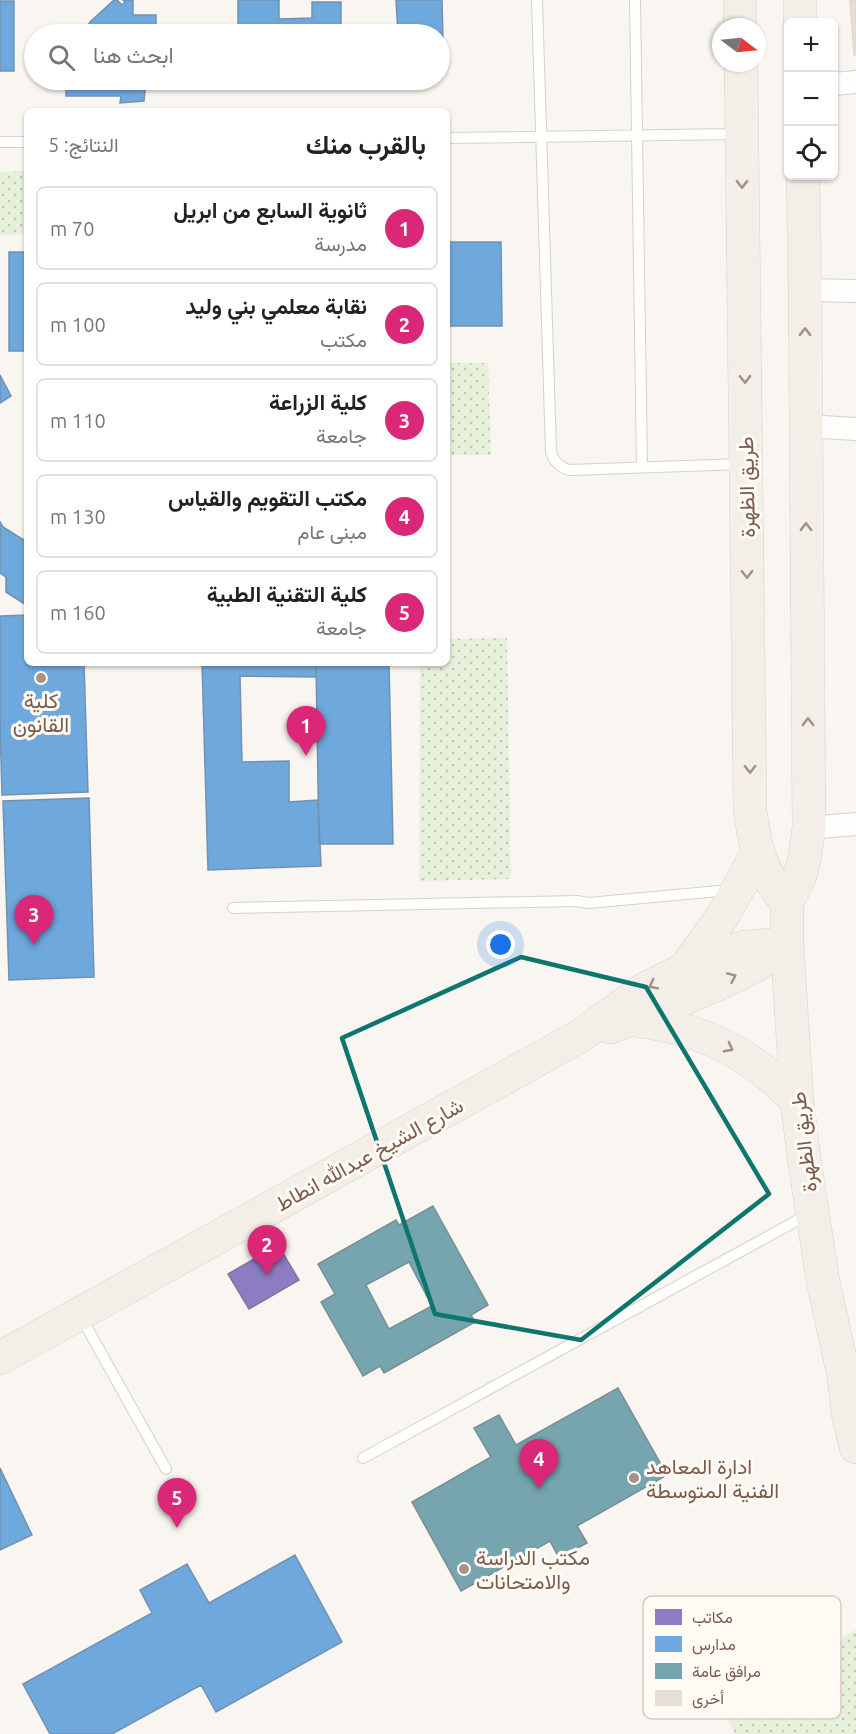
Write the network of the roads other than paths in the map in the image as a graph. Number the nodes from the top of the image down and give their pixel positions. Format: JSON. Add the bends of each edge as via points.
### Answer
{"nodes":[{"id":1,"x":537,"y":0,"type":"edge"},
{"id":2,"x":635,"y":0,"type":"edge"},
{"id":3,"x":740,"y":0,"type":"edge"},
{"id":4,"x":800,"y":0,"type":"edge"},
{"id":5,"x":741,"y":18,"type":"edge"},
{"id":6,"x":800,"y":18,"type":"edge"},
{"id":7,"x":741,"y":72,"type":"edge"},
{"id":8,"x":856,"y":82,"type":"edge"},
{"id":9,"x":838,"y":84,"type":"edge"},
{"id":10,"x":742,"y":134,"type":"junction"},
{"id":11,"x":638,"y":136,"type":"junction"},
{"id":12,"x":542,"y":137,"type":"junction"},
{"id":13,"x":450,"y":138,"type":"edge"},
{"id":14,"x":0,"y":142,"type":"edge"},
{"id":15,"x":24,"y":142,"type":"edge"},
{"id":16,"x":803,"y":180,"type":"edge"},
{"id":17,"x":805,"y":290,"type":"junction"},
{"id":18,"x":856,"y":291,"type":"edge"},
{"id":19,"x":805,"y":426,"type":"junction"},
{"id":20,"x":856,"y":429,"type":"edge"},
{"id":21,"x":746,"y":464,"type":"junction"},
{"id":22,"x":642,"y":467,"type":"junction"},
{"id":23,"x":856,"y":824,"type":"edge"},
{"id":24,"x":808,"y":828,"type":"junction"},
{"id":25,"x":758,"y":852,"type":"junction"},
{"id":26,"x":738,"y":889,"type":"junction"},
{"id":27,"x":787,"y":903,"type":"junction"},
{"id":28,"x":232,"y":908,"type":"dead end"},
{"id":29,"x":787,"y":944,"type":"junction"},
{"id":30,"x":684,"y":970,"type":"junction"},
{"id":31,"x":633,"y":1020,"type":"junction"},
{"id":32,"x":580,"y":1036,"type":"junction"},
{"id":33,"x":797,"y":1101,"type":"junction"},
{"id":34,"x":812,"y":1212,"type":"junction"},
{"id":35,"x":80,"y":1314,"type":"junction"},
{"id":36,"x":847,"y":1343,"type":"edge"},
{"id":37,"x":0,"y":1358,"type":"edge"},
{"id":38,"x":850,"y":1386,"type":"edge"},
{"id":39,"x":856,"y":1447,"type":"edge"},
{"id":40,"x":363,"y":1458,"type":"dead end"},
{"id":41,"x":166,"y":1469,"type":"dead end"}],
"edges":[{"from":1,"to":12,"type":"lane"},
{"from":2,"to":11,"type":"lane"},
{"from":3,"to":5,"type":"main road"},
{"from":4,"to":6,"type":"main road"},
{"from":7,"to":10,"type":"main road","name":"طريق الظهرة"},
{"from":8,"to":9,"type":"street"},
{"from":10,"to":11,"type":"lane"},
{"from":10,"to":21,"type":"main road","name":"طريق الظهرة","one_way":true},
{"from":11,"to":12,"type":"lane"},
{"from":11,"to":22,"type":"lane"},
{"from":12,"to":13,"type":"lane"},
{"from":12,"to":22,"type":"lane","via":[[553,459],[569,470]]},
{"from":14,"to":15,"type":"lane"},
{"from":16,"to":17,"type":"main road","name":"طريق الظهرة"},
{"from":17,"to":18,"type":"street"},
{"from":19,"to":17,"type":"main road","name":"طريق الظهرة","one_way":true},
{"from":19,"to":20,"type":"street"},
{"from":24,"to":19,"type":"main road","name":"طريق الظهرة","one_way":true},
{"from":21,"to":22,"type":"lane"},
{"from":21,"to":25,"type":"main road","name":"طريق الظهرة","one_way":true,"via":[[750,811]]},
{"from":23,"to":24,"type":"street"},
{"from":24,"to":27,"type":"main road","name":"طريق الظهرة","via":[[800,876]]},
{"from":25,"to":26,"type":"main road"},
{"from":25,"to":27,"type":"main road","name":"طريق الظهرة","via":[[774,887]]},
{"from":26,"to":28,"type":"lane","via":[[588,903]]},
{"from":26,"to":30,"type":"main road"},
{"from":27,"to":29,"type":"main road","name":"طريق الظهرة"},
{"from":29,"to":30,"type":"main road","name":"شارع الشيخ عبدالله انطاط","via":[[726,951]]},
{"from":31,"to":29,"type":"main road","name":"شارع الشيخ عبدالله انطاط","one_way":true,"via":[[736,976]]},
{"from":29,"to":33,"type":"main road","name":"طريق الظهرة"},
{"from":30,"to":32,"type":"main road","name":"شارع الشيخ عبدالله انطاط","one_way":true,"via":[[645,989]]},
{"from":31,"to":32,"type":"main road","name":"شارع الشيخ عبدالله انطاط"},
{"from":31,"to":33,"type":"main road","one_way":true,"via":[[711,1038],[757,1065]]},
{"from":32,"to":35,"type":"main road","name":"شارع الشيخ عبدالله انطاط"},
{"from":33,"to":34,"type":"main road","name":"طريق الظهرة"},
{"from":34,"to":36,"type":"main road","name":"طريق الظهرة","via":[[823,1281]]},
{"from":34,"to":40,"type":"lane"},
{"from":35,"to":37,"type":"main road","name":"شارع الشيخ عبدالله انطاط"},
{"from":35,"to":41,"type":"lane"},
{"from":36,"to":38,"type":"main road","name":"طريق الظهرة"},
{"from":38,"to":39,"type":"main road","name":"طريق الظهرة","via":[[848,1413]]}]}
